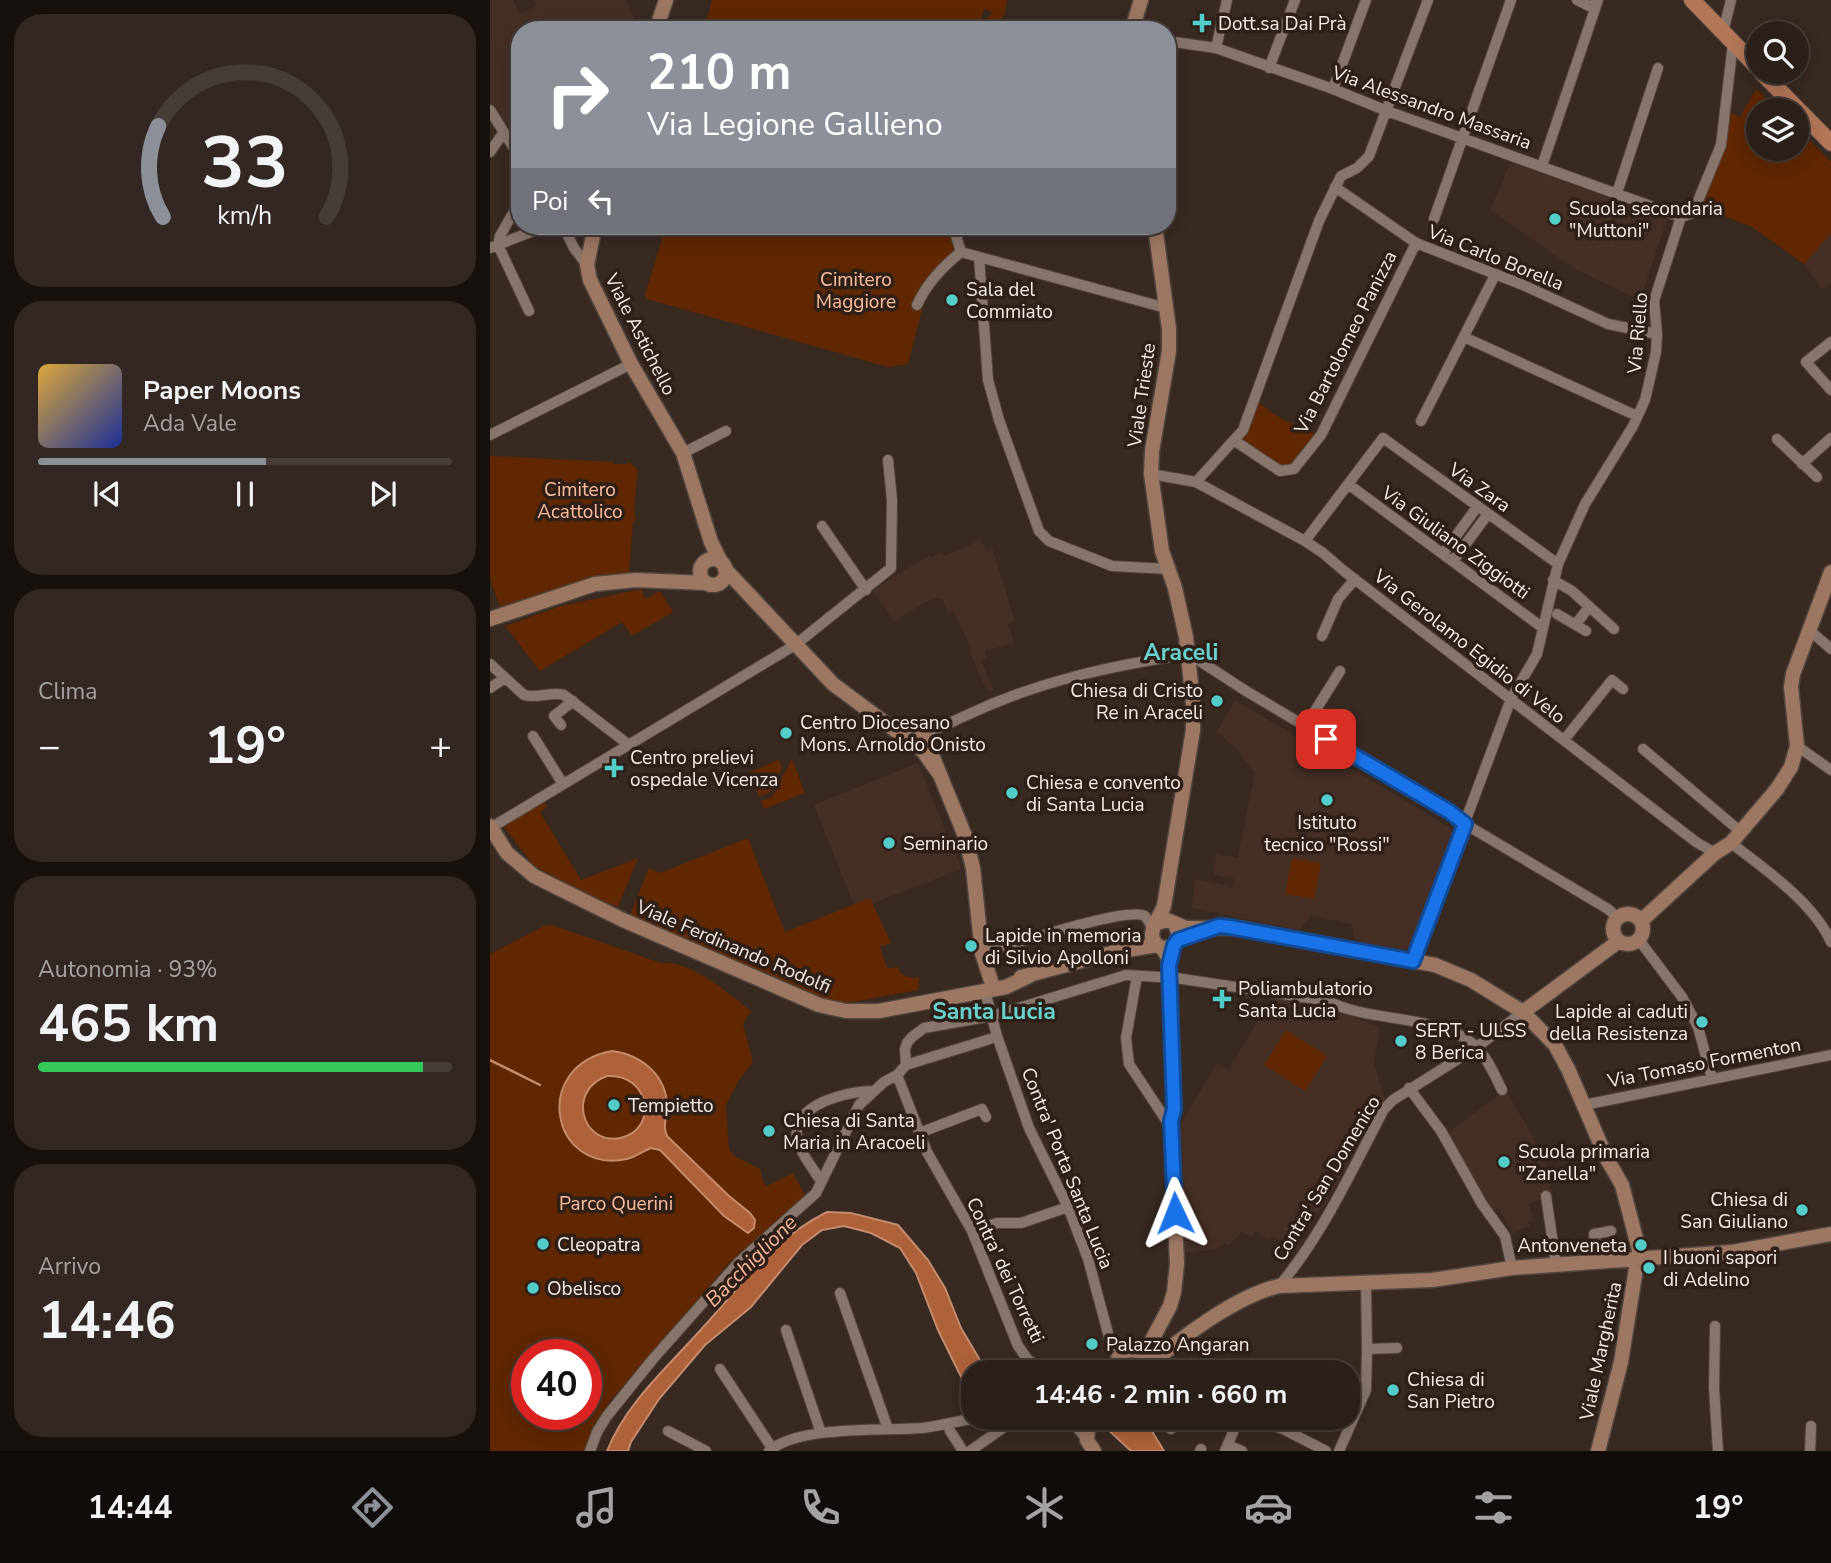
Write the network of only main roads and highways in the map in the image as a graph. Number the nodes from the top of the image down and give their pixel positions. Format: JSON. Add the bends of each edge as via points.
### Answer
{"nodes":[{"id":1,"x":1692,"y":0,"type":"edge"},
{"id":2,"x":1746,"y":57,"type":"edge"},
{"id":3,"x":1773,"y":84,"type":"edge"},
{"id":4,"x":1831,"y":143,"type":"edge"}],
"edges":[{"from":1,"to":2,"type":"main road"},
{"from":3,"to":4,"type":"main road"}]}
